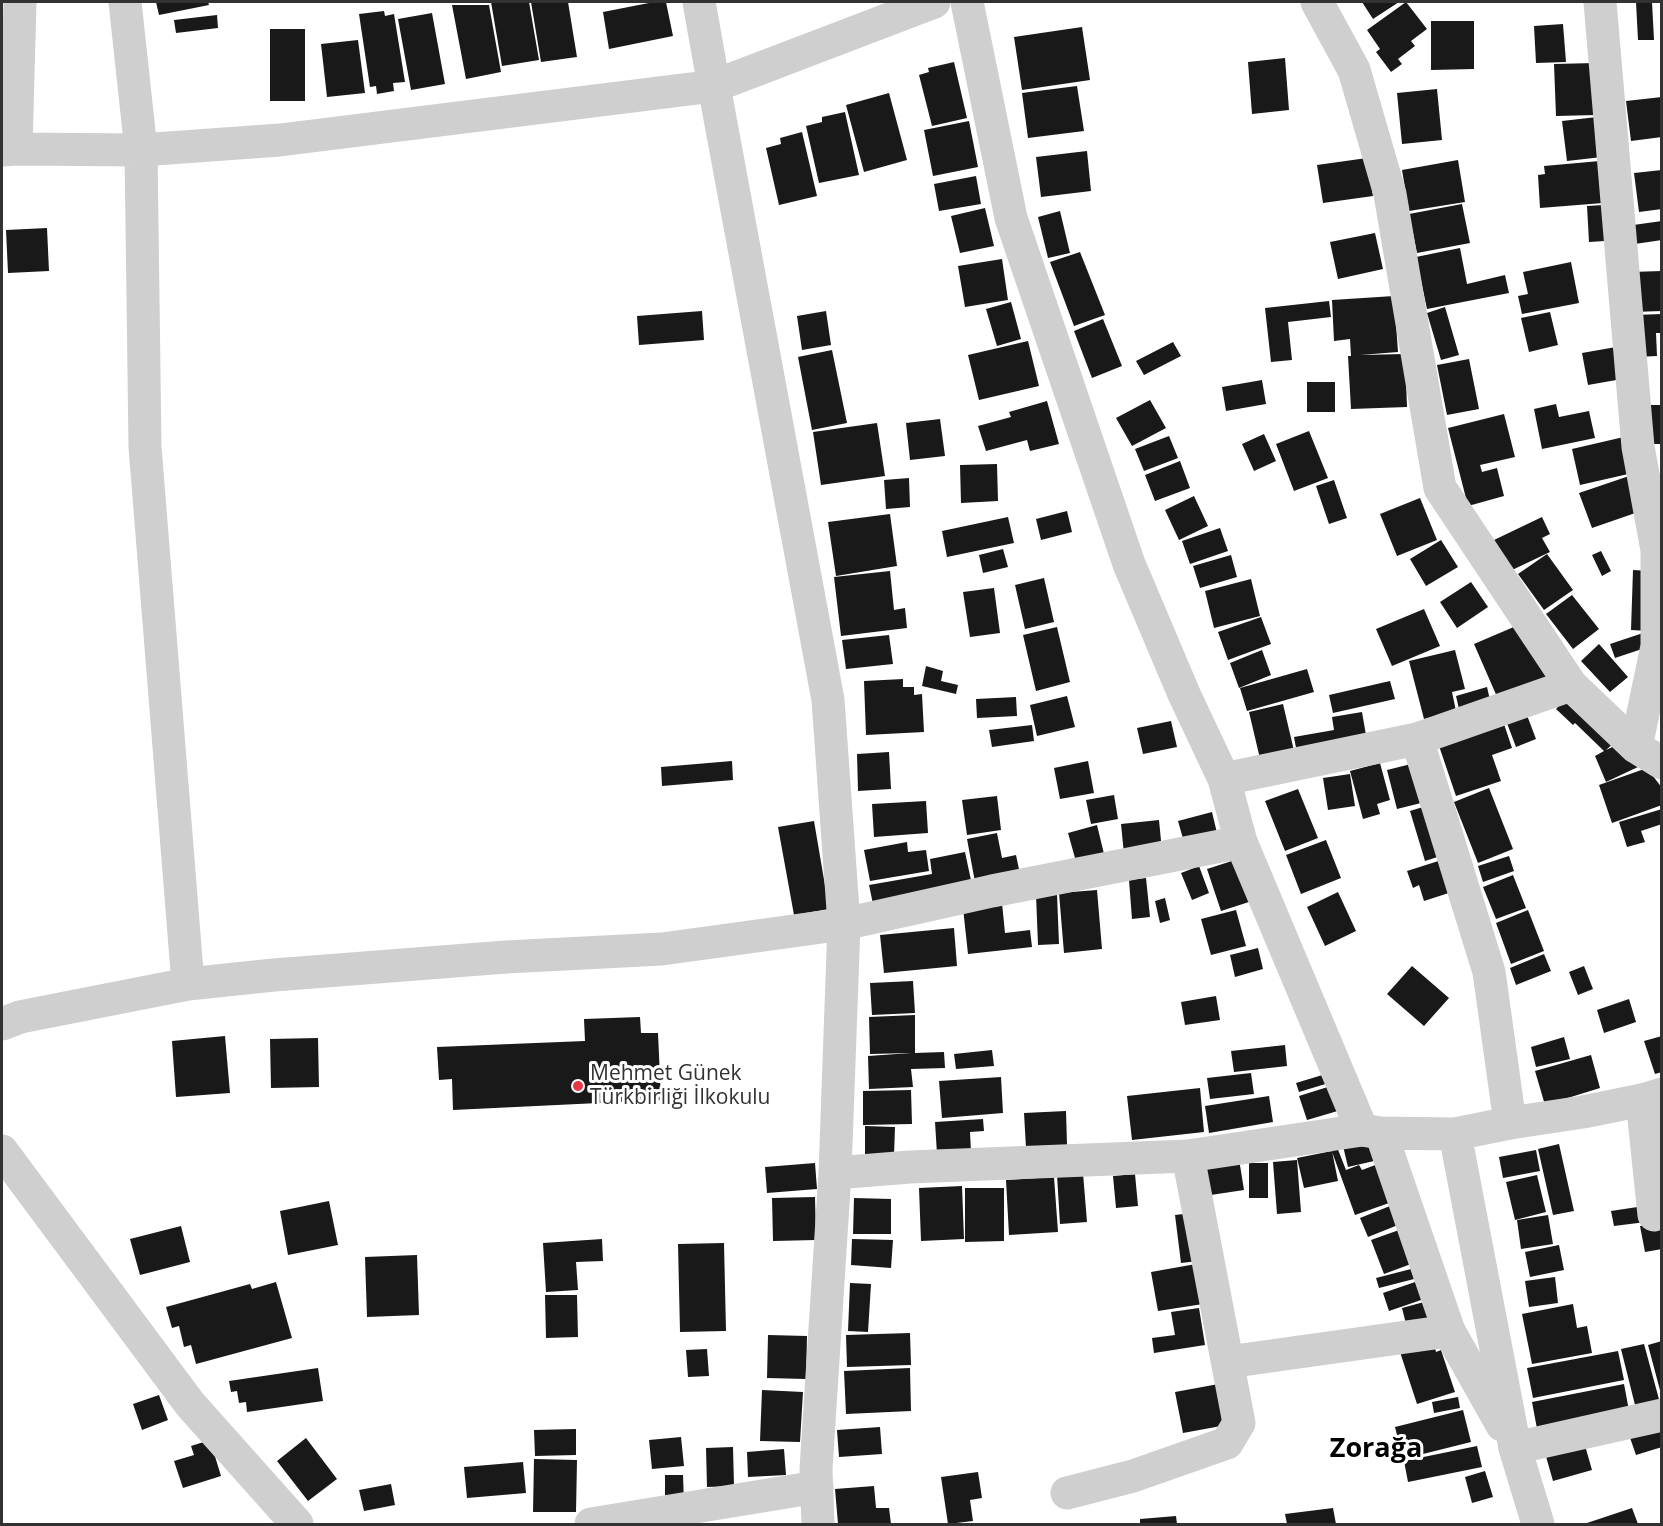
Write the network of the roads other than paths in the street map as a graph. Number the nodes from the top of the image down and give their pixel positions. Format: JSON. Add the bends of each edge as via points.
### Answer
{"nodes":[{"id":1,"x":20,"y":2,"type":"edge"},
{"id":2,"x":125,"y":2,"type":"edge"},
{"id":3,"x":699,"y":2,"type":"edge"},
{"id":4,"x":934,"y":2,"type":"edge"},
{"id":5,"x":967,"y":2,"type":"edge"},
{"id":6,"x":1317,"y":2,"type":"edge"},
{"id":7,"x":1600,"y":2,"type":"edge"},
{"id":8,"x":714,"y":86,"type":"junction"},
{"id":9,"x":9,"y":150,"type":"edge"},
{"id":10,"x":141,"y":150,"type":"junction"},
{"id":11,"x":1571,"y":685,"type":"junction"},
{"id":12,"x":1417,"y":740,"type":"junction"},
{"id":13,"x":1649,"y":755,"type":"edge"},
{"id":14,"x":1224,"y":778,"type":"junction"},
{"id":15,"x":1241,"y":842,"type":"junction"},
{"id":16,"x":844,"y":924,"type":"junction"},
{"id":17,"x":188,"y":984,"type":"junction"},
{"id":18,"x":2,"y":1024,"type":"edge"},
{"id":19,"x":1652,"y":1097,"type":"edge"},
{"id":20,"x":1509,"y":1123,"type":"junction"},
{"id":21,"x":1371,"y":1132,"type":"junction"},
{"id":22,"x":1455,"y":1134,"type":"junction"},
{"id":23,"x":2,"y":1151,"type":"edge"},
{"id":24,"x":1188,"y":1156,"type":"junction"},
{"id":25,"x":835,"y":1173,"type":"junction"},
{"id":26,"x":1654,"y":1215,"type":"dead end"},
{"id":27,"x":1449,"y":1331,"type":"junction"},
{"id":28,"x":1228,"y":1362,"type":"junction"},
{"id":29,"x":1662,"y":1414,"type":"edge"},
{"id":30,"x":1515,"y":1448,"type":"junction"},
{"id":31,"x":817,"y":1487,"type":"junction"},
{"id":32,"x":1067,"y":1493,"type":"dead end"},
{"id":33,"x":297,"y":1524,"type":"edge"},
{"id":34,"x":591,"y":1524,"type":"edge"},
{"id":35,"x":818,"y":1524,"type":"edge"},
{"id":36,"x":1538,"y":1524,"type":"edge"}],
"edges":[{"from":1,"to":9,"type":"street"},
{"from":2,"to":10,"type":"street"},
{"from":3,"to":8,"type":"street"},
{"from":4,"to":8,"type":"street"},
{"from":5,"to":14,"type":"street","via":[[1011,218],[1129,564]]},
{"from":6,"to":11,"type":"street","via":[[1354,70],[1390,194],[1440,488]]},
{"from":7,"to":13,"type":"street","via":[[1638,447],[1658,550],[1657,646]]},
{"from":8,"to":10,"type":"street","via":[[280,140]]},
{"from":8,"to":16,"type":"street","via":[[828,700]]},
{"from":9,"to":10,"type":"street"},
{"from":10,"to":17,"type":"street","via":[[145,447]]},
{"from":11,"to":12,"type":"street"},
{"from":11,"to":13,"type":"street"},
{"from":12,"to":14,"type":"street"},
{"from":12,"to":20,"type":"street","via":[[1489,972]]},
{"from":14,"to":15,"type":"street"},
{"from":15,"to":16,"type":"street"},
{"from":15,"to":21,"type":"street"},
{"from":16,"to":17,"type":"street","via":[[662,949],[506,957]]},
{"from":16,"to":25,"type":"street"},
{"from":17,"to":18,"type":"street","via":[[20,1017]]},
{"from":19,"to":20,"type":"street"},
{"from":19,"to":26,"type":"street"},
{"from":20,"to":22,"type":"street"},
{"from":21,"to":22,"type":"street"},
{"from":21,"to":24,"type":"street"},
{"from":21,"to":27,"type":"street"},
{"from":22,"to":30,"type":"street"},
{"from":23,"to":33,"type":"street","via":[[190,1404]]},
{"from":24,"to":25,"type":"street"},
{"from":24,"to":28,"type":"street"},
{"from":25,"to":31,"type":"street"},
{"from":27,"to":28,"type":"street"},
{"from":27,"to":30,"type":"street"},
{"from":28,"to":32,"type":"street","via":[[1239,1423],[1227,1443],[1133,1476]]},
{"from":29,"to":30,"type":"street"},
{"from":30,"to":36,"type":"street"},
{"from":31,"to":34,"type":"street"},
{"from":31,"to":35,"type":"street"}]}
